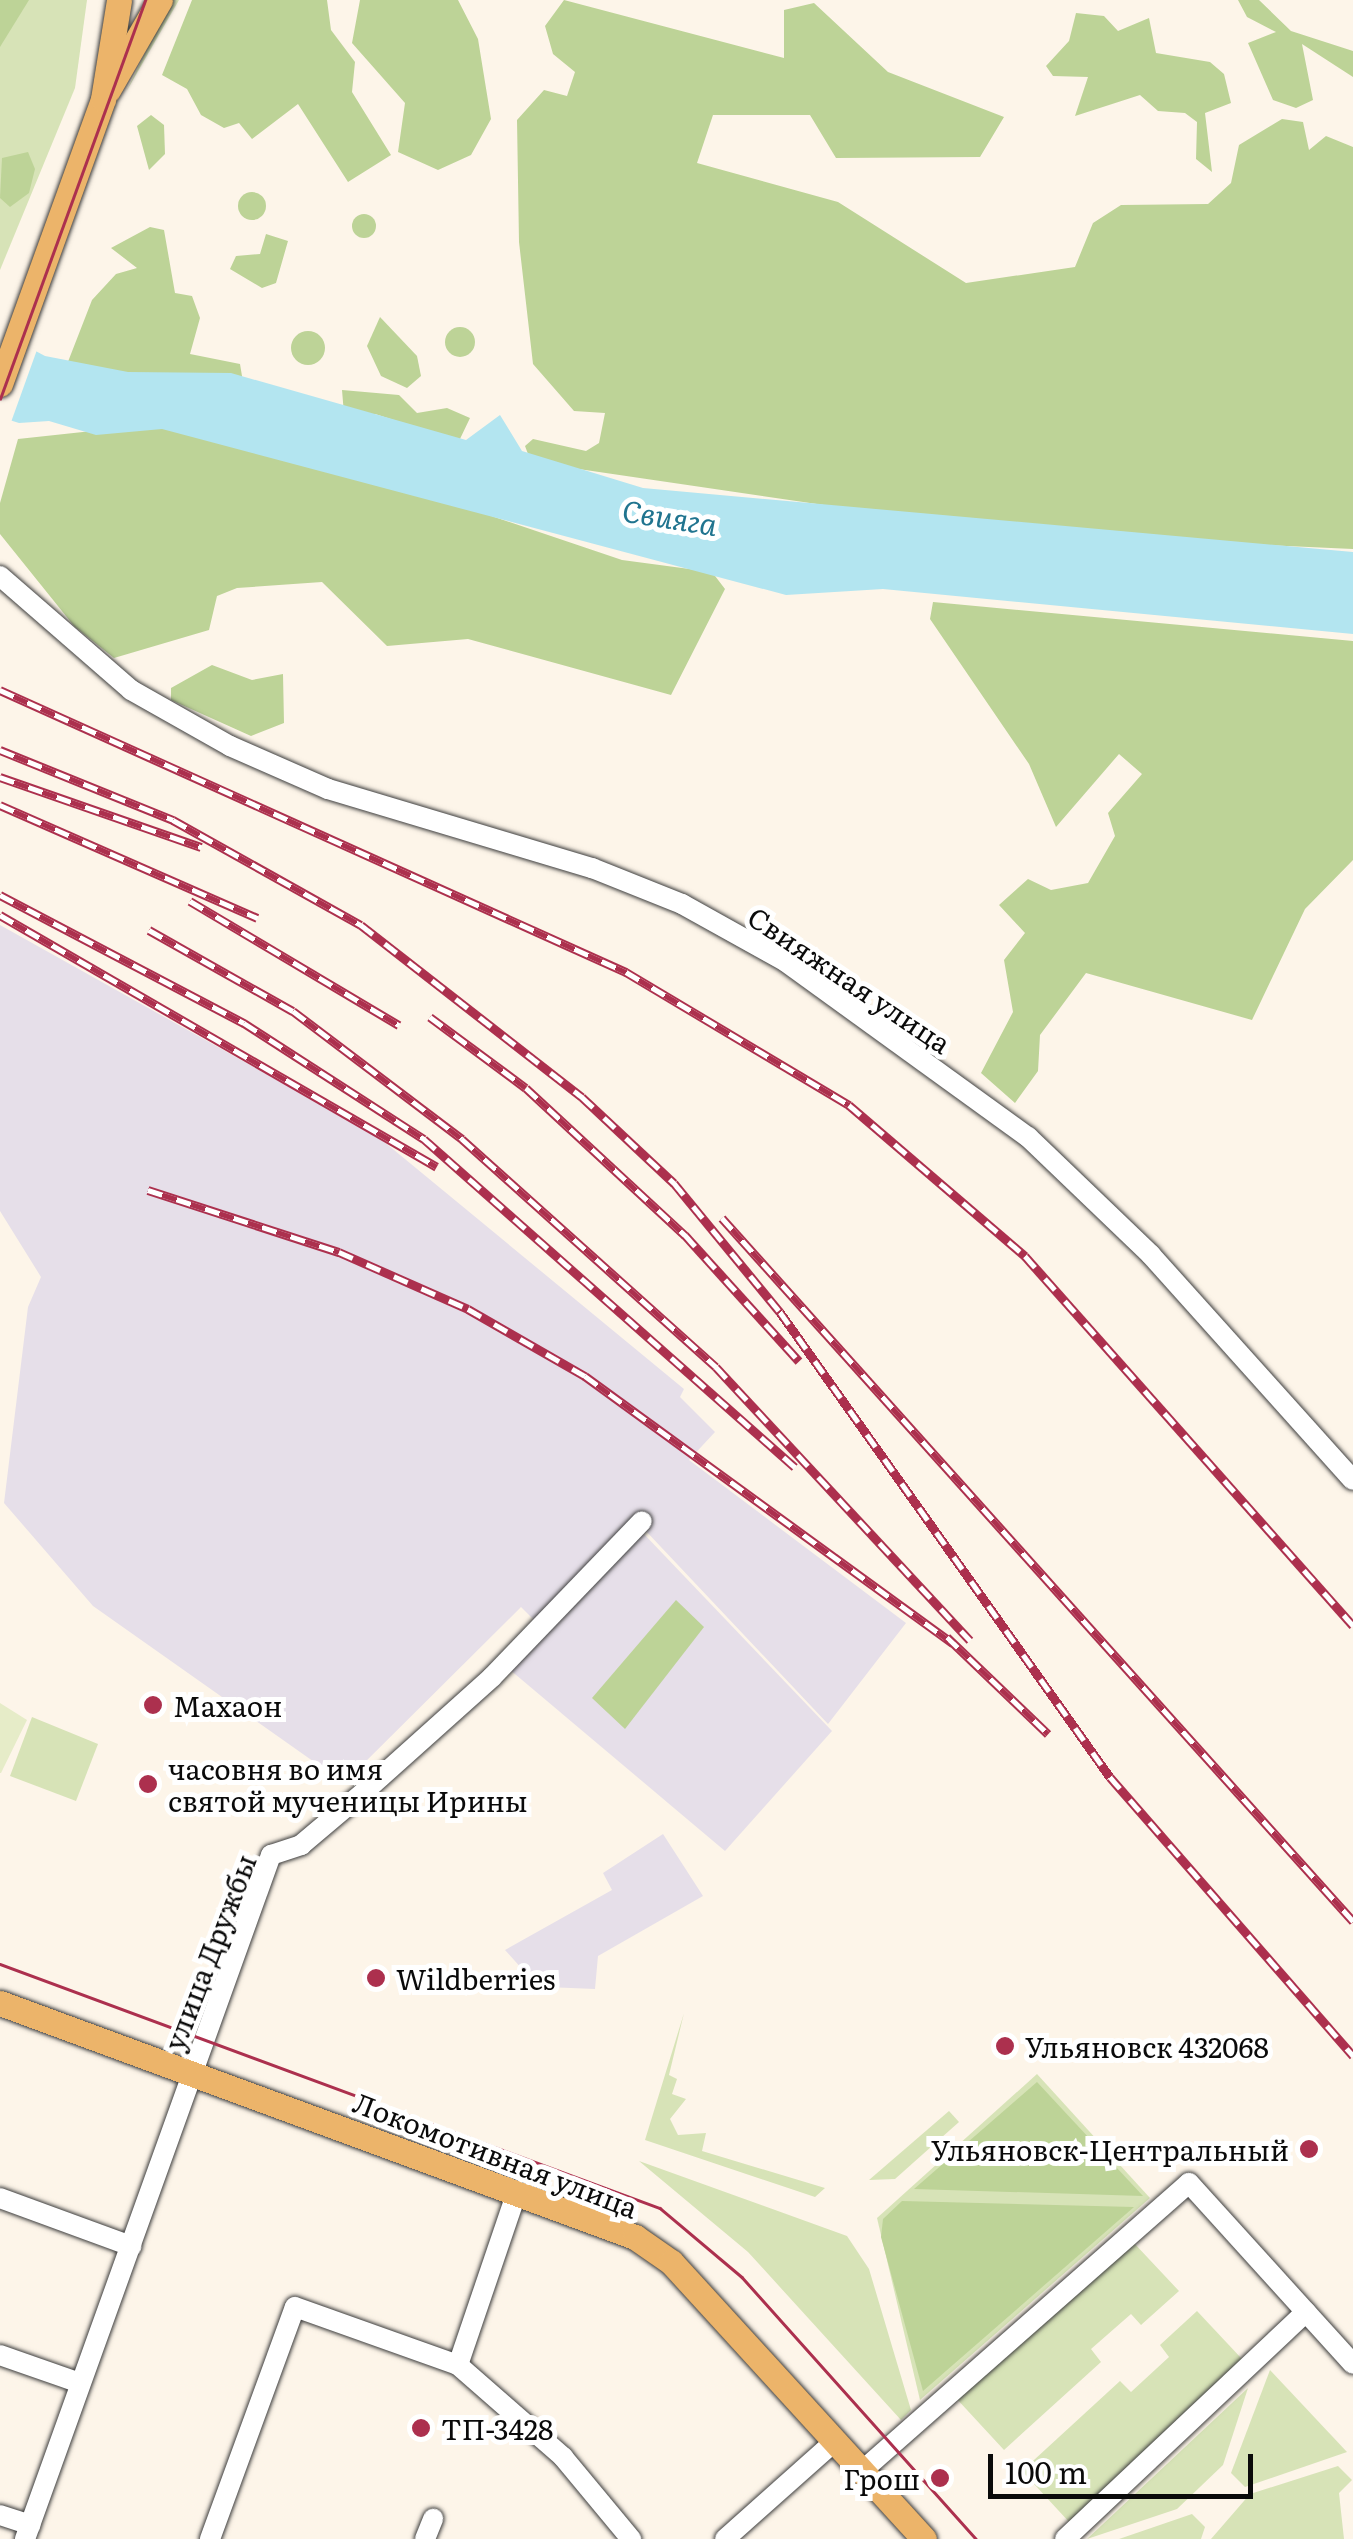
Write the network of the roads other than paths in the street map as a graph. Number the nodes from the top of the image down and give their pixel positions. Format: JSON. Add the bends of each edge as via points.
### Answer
{"nodes":[{"id":1,"x":119,"y":0,"type":"edge"},
{"id":2,"x":160,"y":0,"type":"edge"},
{"id":3,"x":102,"y":99,"type":"junction"},
{"id":4,"x":0,"y":384,"type":"edge"},
{"id":5,"x":0,"y":576,"type":"edge"},
{"id":6,"x":1353,"y":1480,"type":"edge"},
{"id":7,"x":642,"y":1521,"type":"dead end"},
{"id":8,"x":0,"y":2004,"type":"edge"},
{"id":9,"x":193,"y":2074,"type":"junction"},
{"id":10,"x":517,"y":2192,"type":"junction"},
{"id":11,"x":0,"y":2198,"type":"edge"},
{"id":12,"x":131,"y":2246,"type":"junction"},
{"id":13,"x":1306,"y":2312,"type":"junction"},
{"id":14,"x":0,"y":2354,"type":"edge"},
{"id":15,"x":1353,"y":2364,"type":"edge"},
{"id":16,"x":458,"y":2366,"type":"junction"},
{"id":17,"x":80,"y":2383,"type":"junction"},
{"id":18,"x":834,"y":2442,"type":"junction"},
{"id":19,"x":860,"y":2472,"type":"junction"},
{"id":20,"x":0,"y":2515,"type":"edge"},
{"id":21,"x":27,"y":2532,"type":"edge"},
{"id":22,"x":210,"y":2539,"type":"edge"},
{"id":23,"x":631,"y":2539,"type":"edge"},
{"id":24,"x":725,"y":2539,"type":"edge"},
{"id":25,"x":924,"y":2539,"type":"edge"},
{"id":26,"x":1065,"y":2539,"type":"edge"}],
"edges":[{"from":1,"to":3,"type":"main road"},
{"from":2,"to":3,"type":"main road"},
{"from":3,"to":4,"type":"main road"},
{"from":5,"to":6,"type":"street","name":"Свияжная улица","via":[[131,690],[230,746],[328,790],[592,868],[682,904],[786,962],[1028,1137],[1151,1255]]},
{"from":7,"to":9,"type":"street","name":"улица Дружбы","via":[[376,1781],[301,1845],[271,1854]]},
{"from":8,"to":9,"type":"main road","name":"Локомотивная улица"},
{"from":9,"to":10,"type":"main road","name":"Локомотивная улица"},
{"from":9,"to":12,"type":"street","name":"улица Дружбы"},
{"from":10,"to":16,"type":"street"},
{"from":10,"to":18,"type":"main road","name":"Локомотивная улица","via":[[635,2237],[670,2262]]},
{"from":11,"to":12,"type":"street"},
{"from":12,"to":17,"type":"street","name":"улица Дружбы"},
{"from":13,"to":15,"type":"street"},
{"from":13,"to":19,"type":"street","via":[[1189,2183]]},
{"from":13,"to":26,"type":"street"},
{"from":14,"to":17,"type":"street"},
{"from":16,"to":22,"type":"street","via":[[295,2307]]},
{"from":16,"to":23,"type":"street","via":[[563,2458]]},
{"from":17,"to":21,"type":"street","name":"улица Дружбы"},
{"from":18,"to":19,"type":"main road","name":"Локомотивная улица"},
{"from":18,"to":24,"type":"street"},
{"from":19,"to":25,"type":"main road","name":"Локомотивная улица"},
{"from":20,"to":21,"type":"street"}]}
